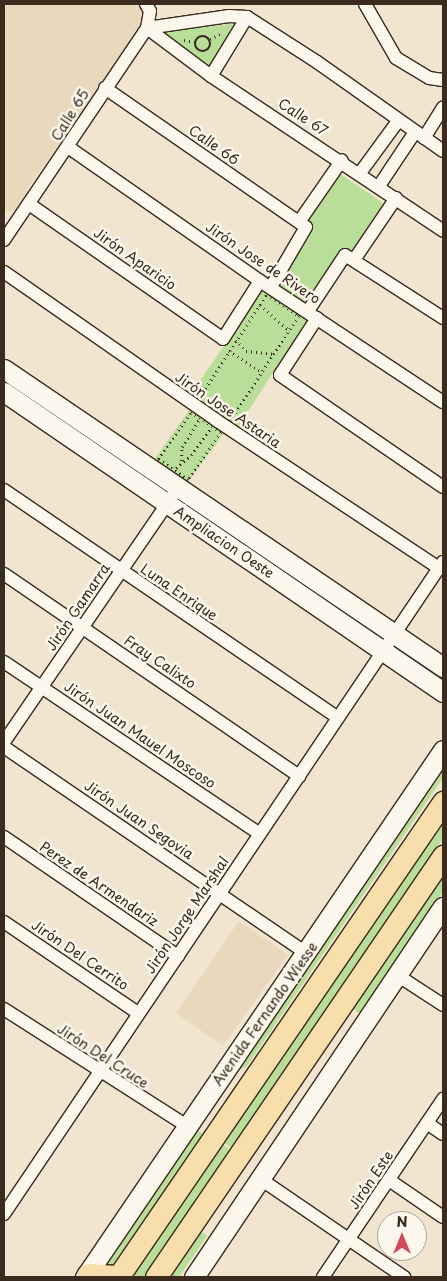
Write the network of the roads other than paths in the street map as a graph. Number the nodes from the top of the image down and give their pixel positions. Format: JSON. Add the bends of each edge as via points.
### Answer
{"nodes":[{"id":1,"x":146,"y":4,"type":"edge"},
{"id":2,"x":365,"y":4,"type":"edge"},
{"id":3,"x":247,"y":17,"type":"junction"},
{"id":4,"x":147,"y":28,"type":"junction"},
{"id":5,"x":211,"y":76,"type":"junction"},
{"id":6,"x":443,"y":80,"type":"edge"},
{"id":7,"x":105,"y":88,"type":"junction"},
{"id":8,"x":443,"y":108,"type":"edge"},
{"id":9,"x":398,"y":121,"type":"junction"},
{"id":10,"x":420,"y":135,"type":"junction"},
{"id":11,"x":68,"y":147,"type":"junction"},
{"id":12,"x":443,"y":150,"type":"edge"},
{"id":13,"x":342,"y":160,"type":"junction"},
{"id":14,"x":360,"y":173,"type":"junction"},
{"id":15,"x":379,"y":186,"type":"junction"},
{"id":16,"x":396,"y":198,"type":"junction"},
{"id":17,"x":29,"y":204,"type":"junction"},
{"id":18,"x":303,"y":225,"type":"junction"},
{"id":19,"x":443,"y":230,"type":"edge"},
{"id":20,"x":6,"y":233,"type":"edge"},
{"id":21,"x":349,"y":257,"type":"junction"},
{"id":22,"x":4,"y":272,"type":"edge"},
{"id":23,"x":266,"y":284,"type":"junction"},
{"id":24,"x":308,"y":315,"type":"junction"},
{"id":25,"x":443,"y":318,"type":"edge"},
{"id":26,"x":4,"y":369,"type":"edge"},
{"id":27,"x":4,"y":392,"type":"edge"},
{"id":28,"x":443,"y":402,"type":"edge"},
{"id":29,"x":173,"y":480,"type":"junction"},
{"id":30,"x":443,"y":487,"type":"edge"},
{"id":31,"x":4,"y":490,"type":"edge"},
{"id":32,"x":167,"y":504,"type":"junction"},
{"id":33,"x":441,"y":565,"type":"edge"},
{"id":34,"x":122,"y":570,"type":"junction"},
{"id":35,"x":4,"y":574,"type":"edge"},
{"id":36,"x":82,"y":628,"type":"junction"},
{"id":37,"x":394,"y":634,"type":"junction"},
{"id":38,"x":383,"y":650,"type":"junction"},
{"id":39,"x":4,"y":662,"type":"edge"},
{"id":40,"x":443,"y":668,"type":"edge"},
{"id":41,"x":42,"y":687,"type":"junction"},
{"id":42,"x":443,"y":692,"type":"edge"},
{"id":43,"x":338,"y":718,"type":"junction"},
{"id":44,"x":4,"y":742,"type":"edge"},
{"id":45,"x":4,"y":747,"type":"edge"},
{"id":46,"x":443,"y":750,"type":"edge"},
{"id":47,"x":299,"y":776,"type":"junction"},
{"id":48,"x":443,"y":802,"type":"edge"},
{"id":49,"x":260,"y":834,"type":"junction"},
{"id":50,"x":4,"y":837,"type":"edge"},
{"id":51,"x":443,"y":856,"type":"edge"},
{"id":52,"x":220,"y":893,"type":"junction"},
{"id":53,"x":443,"y":907,"type":"edge"},
{"id":54,"x":4,"y":922,"type":"edge"},
{"id":55,"x":307,"y":954,"type":"junction"},
{"id":56,"x":178,"y":956,"type":"junction"},
{"id":57,"x":398,"y":975,"type":"junction"},
{"id":58,"x":443,"y":1005,"type":"edge"},
{"id":59,"x":4,"y":1009,"type":"edge"},
{"id":60,"x":138,"y":1013,"type":"junction"},
{"id":61,"x":99,"y":1072,"type":"junction"},
{"id":62,"x":443,"y":1099,"type":"edge"},
{"id":63,"x":427,"y":1123,"type":"junction"},
{"id":64,"x":187,"y":1126,"type":"junction"},
{"id":65,"x":443,"y":1134,"type":"edge"},
{"id":66,"x":259,"y":1178,"type":"junction"},
{"id":67,"x":389,"y":1180,"type":"junction"},
{"id":68,"x":4,"y":1214,"type":"edge"},
{"id":69,"x":443,"y":1217,"type":"edge"},
{"id":70,"x":349,"y":1239,"type":"junction"},
{"id":71,"x":86,"y":1276,"type":"edge"},
{"id":72,"x":118,"y":1277,"type":"edge"},
{"id":73,"x":156,"y":1277,"type":"edge"},
{"id":74,"x":194,"y":1277,"type":"edge"},
{"id":75,"x":323,"y":1277,"type":"edge"},
{"id":76,"x":404,"y":1277,"type":"edge"}],
"edges":[{"from":1,"to":4,"type":"street","via":[[150,11]]},
{"from":2,"to":6,"type":"street","via":[[396,58],[429,78]]},
{"from":3,"to":4,"type":"street","via":[[229,16]]},
{"from":3,"to":5,"type":"street"},
{"from":3,"to":9,"type":"street","via":[[318,62]]},
{"from":4,"to":5,"type":"street","name":"Calle 67"},
{"from":4,"to":7,"type":"street","name":"Calle 65"},
{"from":5,"to":13,"type":"street","name":"Calle 67"},
{"from":7,"to":11,"type":"street","name":"Calle 65"},
{"from":7,"to":18,"type":"street","name":"Calle 66"},
{"from":8,"to":10,"type":"street"},
{"from":9,"to":10,"type":"street"},
{"from":9,"to":14,"type":"street"},
{"from":10,"to":12,"type":"street"},
{"from":10,"to":15,"type":"street"},
{"from":11,"to":17,"type":"street","name":"Calle 65"},
{"from":11,"to":23,"type":"street","name":"Jirón Jose de Rivero"},
{"from":13,"to":14,"type":"street","name":"Calle 67"},
{"from":13,"to":18,"type":"street"},
{"from":14,"to":15,"type":"street","name":"Calle 67"},
{"from":15,"to":16,"type":"street","name":"Calle 67"},
{"from":16,"to":19,"type":"street","name":"Calle 67"},
{"from":16,"to":21,"type":"street"},
{"from":17,"to":20,"type":"street","name":"Calle 65"},
{"from":17,"to":23,"type":"street","name":"Jirón Aparicio","via":[[230,343]]},
{"from":18,"to":23,"type":"street"},
{"from":21,"to":24,"type":"street"},
{"from":21,"to":25,"type":"street"},
{"from":22,"to":33,"type":"street","name":"Jirón Jose Astaria","via":[[216,420]]},
{"from":23,"to":24,"type":"street","name":"Jirón Jose de Rivero"},
{"from":24,"to":28,"type":"street","name":"Jirón Jose de Rivero"},
{"from":24,"to":30,"type":"street","via":[[280,375]]},
{"from":26,"to":29,"type":"main road","name":"Ampliacion Oeste"},
{"from":27,"to":32,"type":"main road","name":"Ampliacion Oeste"},
{"from":29,"to":32,"type":"street","name":"Jirón Gamarra"},
{"from":29,"to":37,"type":"main road","name":"Ampliacion Oeste"},
{"from":31,"to":34,"type":"street","name":"Luna Enrique"},
{"from":32,"to":34,"type":"street","name":"Jirón Gamarra"},
{"from":32,"to":38,"type":"main road","name":"Ampliacion Oeste"},
{"from":33,"to":37,"type":"street","name":"Jirón Jorge Marshal"},
{"from":34,"to":36,"type":"street","name":"Jirón Gamarra"},
{"from":34,"to":43,"type":"street","name":"Luna Enrique"},
{"from":35,"to":36,"type":"street","name":"Fray Calixto"},
{"from":36,"to":41,"type":"street","name":"Jirón Gamarra"},
{"from":36,"to":47,"type":"street","name":"Fray Calixto"},
{"from":37,"to":38,"type":"street","name":"Jirón Jorge Marshal"},
{"from":37,"to":40,"type":"main road","name":"Ampliacion Oeste"},
{"from":38,"to":42,"type":"main road","name":"Ampliacion Oeste"},
{"from":38,"to":43,"type":"street","name":"Jirón Jorge Marshal"},
{"from":39,"to":41,"type":"street","name":"Jirón Juan Mauel Moscoso"},
{"from":41,"to":44,"type":"street","name":"Jirón Gamarra"},
{"from":41,"to":49,"type":"street","name":"Jirón Juan Mauel Moscoso"},
{"from":43,"to":47,"type":"street","name":"Jirón Jorge Marshal"},
{"from":45,"to":52,"type":"street","name":"Jirón Juan Segovia"},
{"from":46,"to":55,"type":"main road","name":"Avenida Fernando Wiesse"},
{"from":47,"to":49,"type":"street","name":"Jirón Jorge Marshal"},
{"from":48,"to":72,"type":"main road","name":"Avenida Fernando Wiesse"},
{"from":49,"to":52,"type":"street","name":"Jirón Jorge Marshal"},
{"from":50,"to":56,"type":"street","name":"Perez de Armendariz"},
{"from":51,"to":73,"type":"main road"},
{"from":52,"to":55,"type":"street","name":"Jirón Juan Segovia"},
{"from":52,"to":56,"type":"street","name":"Jirón Jorge Marshal"},
{"from":53,"to":57,"type":"main road"},
{"from":54,"to":60,"type":"street","name":"Jirón Del Cerrito"},
{"from":55,"to":64,"type":"main road","name":"Avenida Fernando Wiesse"},
{"from":56,"to":60,"type":"street","name":"Jirón Jorge Marshal"},
{"from":57,"to":58,"type":"street"},
{"from":57,"to":66,"type":"main road"},
{"from":59,"to":61,"type":"street","name":"Jirón Del Cruce"},
{"from":60,"to":61,"type":"street","name":"Jirón Jorge Marshal"},
{"from":61,"to":64,"type":"street","name":"Jirón Del Cruce"},
{"from":61,"to":68,"type":"street","name":"Jirón Jorge Marshal"},
{"from":62,"to":63,"type":"street","name":"Jirón Este"},
{"from":63,"to":65,"type":"street"},
{"from":63,"to":67,"type":"street","name":"Jirón Este"},
{"from":64,"to":71,"type":"main road","name":"Avenida Fernando Wiesse"},
{"from":66,"to":70,"type":"street"},
{"from":66,"to":74,"type":"main road"},
{"from":67,"to":69,"type":"street"},
{"from":67,"to":70,"type":"street","name":"Jirón Este"},
{"from":70,"to":75,"type":"street","name":"Jirón Este"},
{"from":70,"to":76,"type":"street"},
{"from":71,"to":72,"type":"main road"}]}
